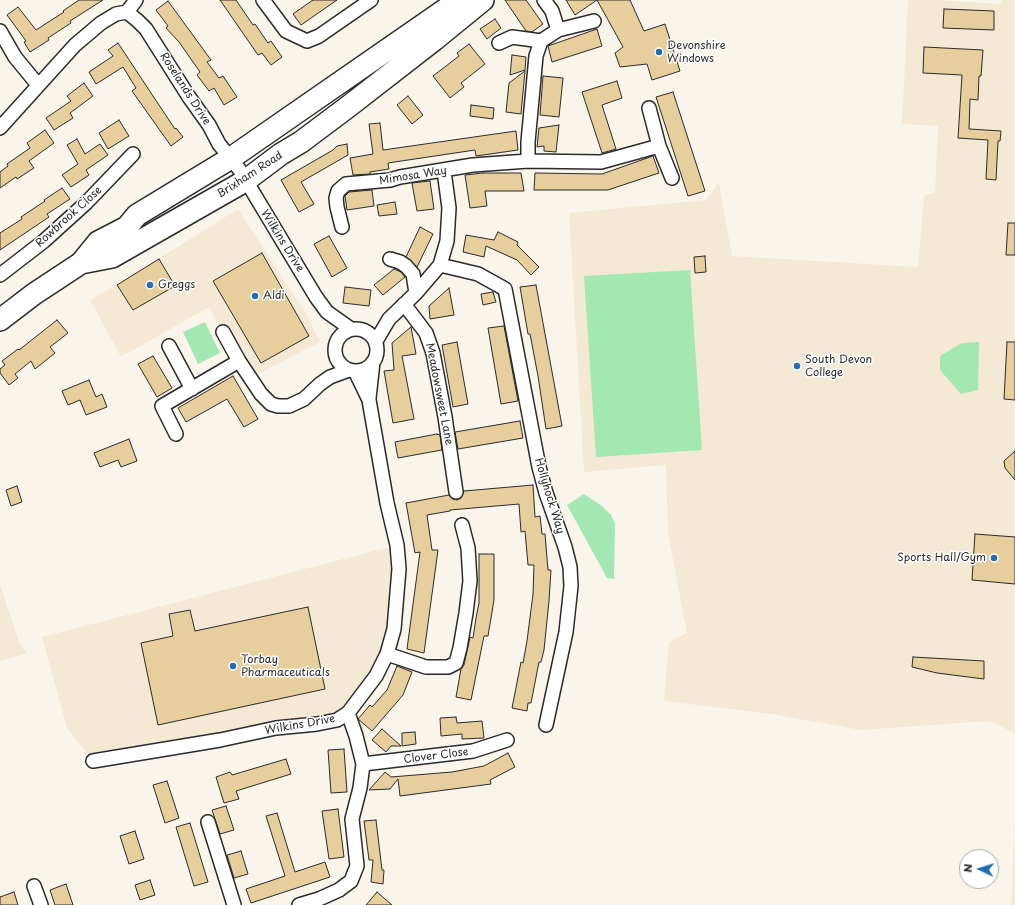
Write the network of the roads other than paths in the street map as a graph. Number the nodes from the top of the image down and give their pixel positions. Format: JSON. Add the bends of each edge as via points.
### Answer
{"nodes":[{"id":1,"x":136,"y":0,"type":"edge"},
{"id":2,"x":263,"y":0,"type":"edge"},
{"id":3,"x":371,"y":0,"type":"edge"},
{"id":4,"x":459,"y":0,"type":"edge"},
{"id":5,"x":483,"y":0,"type":"edge"},
{"id":6,"x":544,"y":0,"type":"edge"},
{"id":7,"x":127,"y":12,"type":"junction"},
{"id":8,"x":594,"y":21,"type":"dead end"},
{"id":9,"x":558,"y":30,"type":"junction"},
{"id":10,"x":0,"y":31,"type":"edge"},
{"id":11,"x":541,"y":41,"type":"junction"},
{"id":12,"x":499,"y":43,"type":"dead end"},
{"id":13,"x":38,"y":85,"type":"junction"},
{"id":14,"x":649,"y":108,"type":"dead end"},
{"id":15,"x":0,"y":128,"type":"edge"},
{"id":16,"x":659,"y":146,"type":"junction"},
{"id":17,"x":133,"y":154,"type":"dead end"},
{"id":18,"x":528,"y":161,"type":"junction"},
{"id":19,"x":238,"y":169,"type":"junction"},
{"id":20,"x":444,"y":171,"type":"junction"},
{"id":21,"x":672,"y":178,"type":"dead end"},
{"id":22,"x":342,"y":227,"type":"dead end"},
{"id":23,"x":390,"y":259,"type":"dead end"},
{"id":24,"x":81,"y":263,"type":"junction"},
{"id":25,"x":440,"y":265,"type":"junction"},
{"id":26,"x":0,"y":275,"type":"edge"},
{"id":27,"x":416,"y":293,"type":"junction"},
{"id":28,"x":404,"y":304,"type":"junction"},
{"id":29,"x":327,"y":312,"type":"junction"},
{"id":30,"x":389,"y":319,"type":"junction"},
{"id":31,"x":0,"y":320,"type":"edge"},
{"id":32,"x":350,"y":329,"type":"junction"},
{"id":33,"x":364,"y":329,"type":"junction"},
{"id":34,"x":223,"y":332,"type":"dead end"},
{"id":35,"x":376,"y":341,"type":"junction"},
{"id":36,"x":336,"y":342,"type":"junction"},
{"id":37,"x":169,"y":346,"type":"dead end"},
{"id":38,"x":336,"y":357,"type":"junction"},
{"id":39,"x":239,"y":361,"type":"junction"},
{"id":40,"x":373,"y":362,"type":"junction"},
{"id":41,"x":352,"y":370,"type":"junction"},
{"id":42,"x":330,"y":377,"type":"junction"},
{"id":43,"x":192,"y":388,"type":"junction"},
{"id":44,"x":369,"y":400,"type":"junction"},
{"id":45,"x":176,"y":434,"type":"dead end"},
{"id":46,"x":456,"y":492,"type":"dead end"},
{"id":47,"x":462,"y":525,"type":"dead end"},
{"id":48,"x":388,"y":654,"type":"junction"},
{"id":49,"x":348,"y":714,"type":"junction"},
{"id":50,"x":546,"y":725,"type":"dead end"},
{"id":51,"x":506,"y":740,"type":"dead end"},
{"id":52,"x":93,"y":761,"type":"dead end"},
{"id":53,"x":363,"y":764,"type":"junction"},
{"id":54,"x":208,"y":822,"type":"dead end"},
{"id":55,"x":34,"y":886,"type":"dead end"},
{"id":56,"x":41,"y":905,"type":"edge"},
{"id":57,"x":234,"y":905,"type":"edge"},
{"id":58,"x":300,"y":905,"type":"edge"}],
"edges":[{"from":1,"to":7,"type":"street"},
{"from":2,"to":3,"type":"street","via":[[286,30],[307,41],[319,36]]},
{"from":4,"to":19,"type":"main road","name":"Brixham Road"},
{"from":5,"to":19,"type":"main road","name":"Brixham Road","via":[[301,142],[281,154]]},
{"from":6,"to":9,"type":"street","via":[[552,11]]},
{"from":7,"to":13,"type":"street","via":[[116,14],[101,23],[75,44]]},
{"from":7,"to":19,"type":"street","name":"Roselands Drive","via":[[146,29],[219,144]]},
{"from":8,"to":9,"type":"street"},
{"from":9,"to":11,"type":"street"},
{"from":10,"to":13,"type":"street","via":[[15,58]]},
{"from":11,"to":12,"type":"street","via":[[512,37]]},
{"from":11,"to":18,"type":"street","via":[[536,64]]},
{"from":13,"to":15,"type":"street"},
{"from":14,"to":16,"type":"street"},
{"from":16,"to":18,"type":"street","name":"Mimosa Way","via":[[601,162]]},
{"from":16,"to":21,"type":"street"},
{"from":17,"to":26,"type":"street","name":"Rowbrook Close","via":[[86,203],[44,241]]},
{"from":18,"to":20,"type":"street","name":"Mimosa Way"},
{"from":19,"to":24,"type":"main road","name":"Brixham Road","via":[[112,257]]},
{"from":19,"to":24,"type":"main road","via":[[146,226],[127,227],[98,242]]},
{"from":19,"to":29,"type":"street","name":"Wilkins Drive"},
{"from":20,"to":22,"type":"street","name":"Mimosa Way","via":[[346,184],[338,191],[336,198]]},
{"from":20,"to":25,"type":"street","via":[[449,208],[447,241]]},
{"from":23,"to":27,"type":"street","via":[[406,266],[412,274]]},
{"from":24,"to":31,"type":"main road","name":"Brixham Road"},
{"from":25,"to":27,"type":"street"},
{"from":25,"to":50,"type":"street","name":"Hollyhock Way","via":[[478,274],[505,289],[539,467],[570,567],[571,586],[566,632]]},
{"from":27,"to":28,"type":"street"},
{"from":28,"to":30,"type":"street"},
{"from":28,"to":46,"type":"street","name":"Meadowsweet Lane","via":[[426,333],[433,353]]},
{"from":29,"to":32,"type":"street","name":"Wilkins Drive"},
{"from":29,"to":36,"type":"street","name":"Wilkins Drive"},
{"from":30,"to":33,"type":"street"},
{"from":30,"to":35,"type":"street"},
{"from":32,"to":33,"type":"street"},
{"from":32,"to":36,"type":"street"},
{"from":33,"to":35,"type":"street","via":[[371,333]]},
{"from":34,"to":39,"type":"street"},
{"from":35,"to":40,"type":"street","name":"Wilkins Drive","via":[[377,352]]},
{"from":36,"to":38,"type":"street","name":"Wilkins Drive"},
{"from":37,"to":43,"type":"street"},
{"from":38,"to":41,"type":"street","name":"Wilkins Drive","via":[[340,364]]},
{"from":38,"to":42,"type":"street"},
{"from":39,"to":42,"type":"street","via":[[261,394],[271,404],[278,406],[289,406],[304,399]]},
{"from":39,"to":43,"type":"street"},
{"from":40,"to":41,"type":"street","via":[[364,369]]},
{"from":40,"to":44,"type":"street","name":"Wilkins Drive"},
{"from":41,"to":42,"type":"street"},
{"from":41,"to":44,"type":"street","name":"Wilkins Drive"},
{"from":43,"to":45,"type":"street","via":[[162,406]]},
{"from":44,"to":48,"type":"street","name":"Wilkins Drive","via":[[398,553],[394,629]]},
{"from":47,"to":48,"type":"street","via":[[468,548],[470,581],[456,663],[448,667],[426,667]]},
{"from":48,"to":49,"type":"street","name":"Wilkins Drive","via":[[376,676]]},
{"from":49,"to":52,"type":"street","name":"Wilkins Drive","via":[[337,720],[317,724],[276,728]]},
{"from":49,"to":53,"type":"street"},
{"from":51,"to":53,"type":"street","name":"Clover Close","via":[[473,751]]},
{"from":53,"to":58,"type":"street","via":[[352,819],[357,866],[351,881],[339,890]]},
{"from":54,"to":57,"type":"street"},
{"from":55,"to":56,"type":"street"}]}
